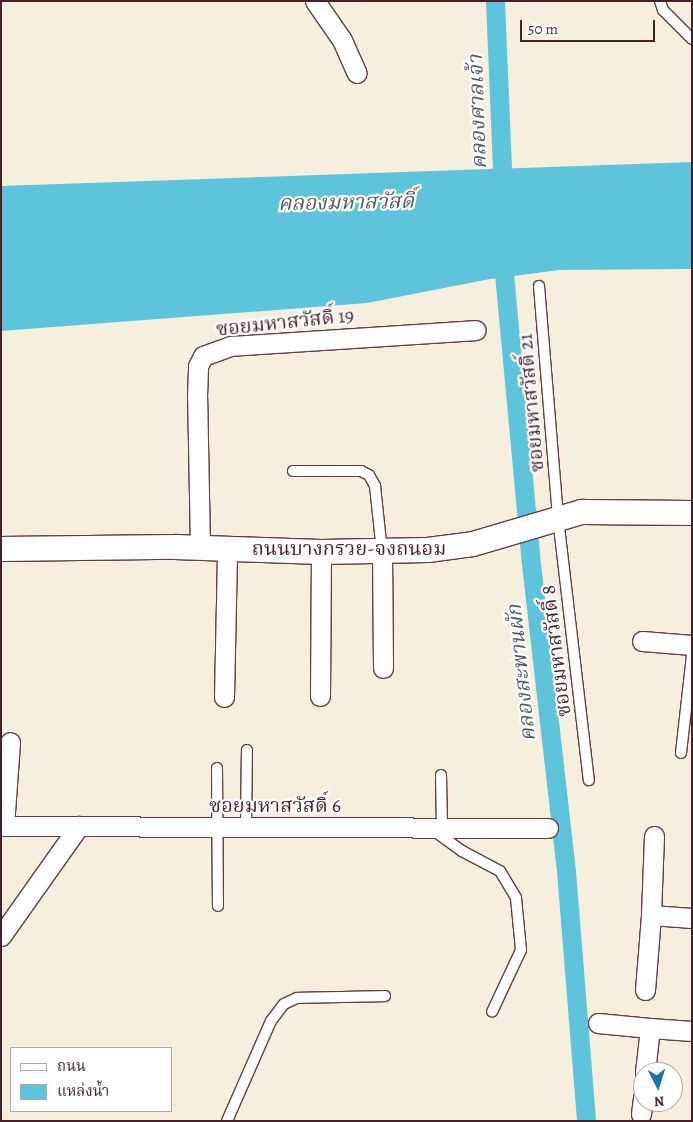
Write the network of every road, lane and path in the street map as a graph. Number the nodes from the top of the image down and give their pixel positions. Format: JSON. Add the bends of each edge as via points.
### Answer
{"nodes":[{"id":1,"x":315,"y":1,"type":"edge"},
{"id":2,"x":660,"y":1,"type":"edge"},
{"id":3,"x":692,"y":39,"type":"edge"},
{"id":4,"x":357,"y":73,"type":"dead end"},
{"id":5,"x":539,"y":286,"type":"dead end"},
{"id":6,"x":475,"y":330,"type":"dead end"},
{"id":7,"x":292,"y":471,"type":"dead end"},
{"id":8,"x":692,"y":513,"type":"edge"},
{"id":9,"x":558,"y":518,"type":"junction"},
{"id":10,"x":200,"y":547,"type":"junction"},
{"id":11,"x":226,"y":548,"type":"junction"},
{"id":12,"x":1,"y":549,"type":"edge"},
{"id":13,"x":382,"y":551,"type":"junction"},
{"id":14,"x":321,"y":552,"type":"junction"},
{"id":15,"x":642,"y":642,"type":"dead end"},
{"id":16,"x":692,"y":645,"type":"edge"},
{"id":17,"x":692,"y":655,"type":"edge"},
{"id":18,"x":383,"y":668,"type":"dead end"},
{"id":19,"x":320,"y":696,"type":"dead end"},
{"id":20,"x":224,"y":698,"type":"dead end"},
{"id":21,"x":10,"y":742,"type":"dead end"},
{"id":22,"x":247,"y":750,"type":"dead end"},
{"id":23,"x":682,"y":753,"type":"dead end"},
{"id":24,"x":216,"y":768,"type":"dead end"},
{"id":25,"x":441,"y":775,"type":"dead end"},
{"id":26,"x":589,"y":780,"type":"dead end"},
{"id":27,"x":3,"y":826,"type":"edge"},
{"id":28,"x":79,"y":826,"type":"junction"},
{"id":29,"x":217,"y":826,"type":"junction"},
{"id":30,"x":246,"y":827,"type":"junction"},
{"id":31,"x":436,"y":828,"type":"junction"},
{"id":32,"x":548,"y":828,"type":"dead end"},
{"id":33,"x":654,"y":836,"type":"dead end"},
{"id":34,"x":218,"y":906,"type":"dead end"},
{"id":35,"x":651,"y":915,"type":"junction"},
{"id":36,"x":692,"y":918,"type":"edge"},
{"id":37,"x":1,"y":936,"type":"edge"},
{"id":38,"x":645,"y":990,"type":"dead end"},
{"id":39,"x":385,"y":996,"type":"dead end"},
{"id":40,"x":492,"y":1012,"type":"dead end"},
{"id":41,"x":598,"y":1023,"type":"dead end"},
{"id":42,"x":650,"y":1028,"type":"junction"},
{"id":43,"x":692,"y":1031,"type":"edge"},
{"id":44,"x":646,"y":1062,"type":"edge"},
{"id":45,"x":227,"y":1121,"type":"edge"}],
"edges":[{"from":1,"to":4,"type":"street","via":[[342,40]]},
{"from":2,"to":3,"type":"lane","via":[[664,10]]},
{"from":5,"to":9,"type":"lane","name":"ซอยมหาสวัสดิ์ 21"},
{"from":6,"to":10,"type":"street","name":"ซอยมหาสวัสดิ์ 19","via":[[230,346],[203,356],[198,366]]},
{"from":7,"to":13,"type":"lane","via":[[361,472],[369,475],[375,486]]},
{"from":8,"to":9,"type":"street","name":"ถนนบางกรวย-จงถนอม","via":[[582,512]]},
{"from":9,"to":13,"type":"street","name":"ถนนบางกรวย-จงถนอม","via":[[491,540],[428,550]]},
{"from":9,"to":26,"type":"lane","name":"ซอยมหาสวัสดิ์ 8"},
{"from":10,"to":11,"type":"street","name":"ถนนบางกรวย-จงถนอม"},
{"from":10,"to":12,"type":"street","name":"ถนนบางกรวย-จงถนอม"},
{"from":11,"to":14,"type":"street","name":"ถนนบางกรวย-จงถนอม"},
{"from":11,"to":20,"type":"street"},
{"from":13,"to":14,"type":"street","name":"ถนนบางกรวย-จงถนอม"},
{"from":13,"to":18,"type":"street"},
{"from":14,"to":19,"type":"street"},
{"from":15,"to":16,"type":"street"},
{"from":17,"to":23,"type":"lane"},
{"from":21,"to":27,"type":"street"},
{"from":22,"to":30,"type":"lane"},
{"from":24,"to":29,"type":"lane"},
{"from":25,"to":31,"type":"lane"},
{"from":27,"to":28,"type":"street","name":"ซอยมหาสวัสดิ์ 6"},
{"from":28,"to":29,"type":"street","name":"ซอยมหาสวัสดิ์ 6"},
{"from":28,"to":37,"type":"street"},
{"from":29,"to":30,"type":"street","name":"ซอยมหาสวัสดิ์ 6"},
{"from":29,"to":34,"type":"lane"},
{"from":30,"to":31,"type":"street","name":"ซอยมหาสวัสดิ์ 6"},
{"from":31,"to":32,"type":"street","name":"ซอยมหาสวัสดิ์ 6"},
{"from":31,"to":40,"type":"lane","via":[[462,851],[500,871],[516,898],[521,950]]},
{"from":33,"to":35,"type":"street"},
{"from":35,"to":36,"type":"street"},
{"from":35,"to":38,"type":"street"},
{"from":39,"to":45,"type":"lane","via":[[297,998],[284,1004],[271,1022]]},
{"from":41,"to":42,"type":"street"},
{"from":42,"to":43,"type":"street"},
{"from":42,"to":44,"type":"street"}]}
